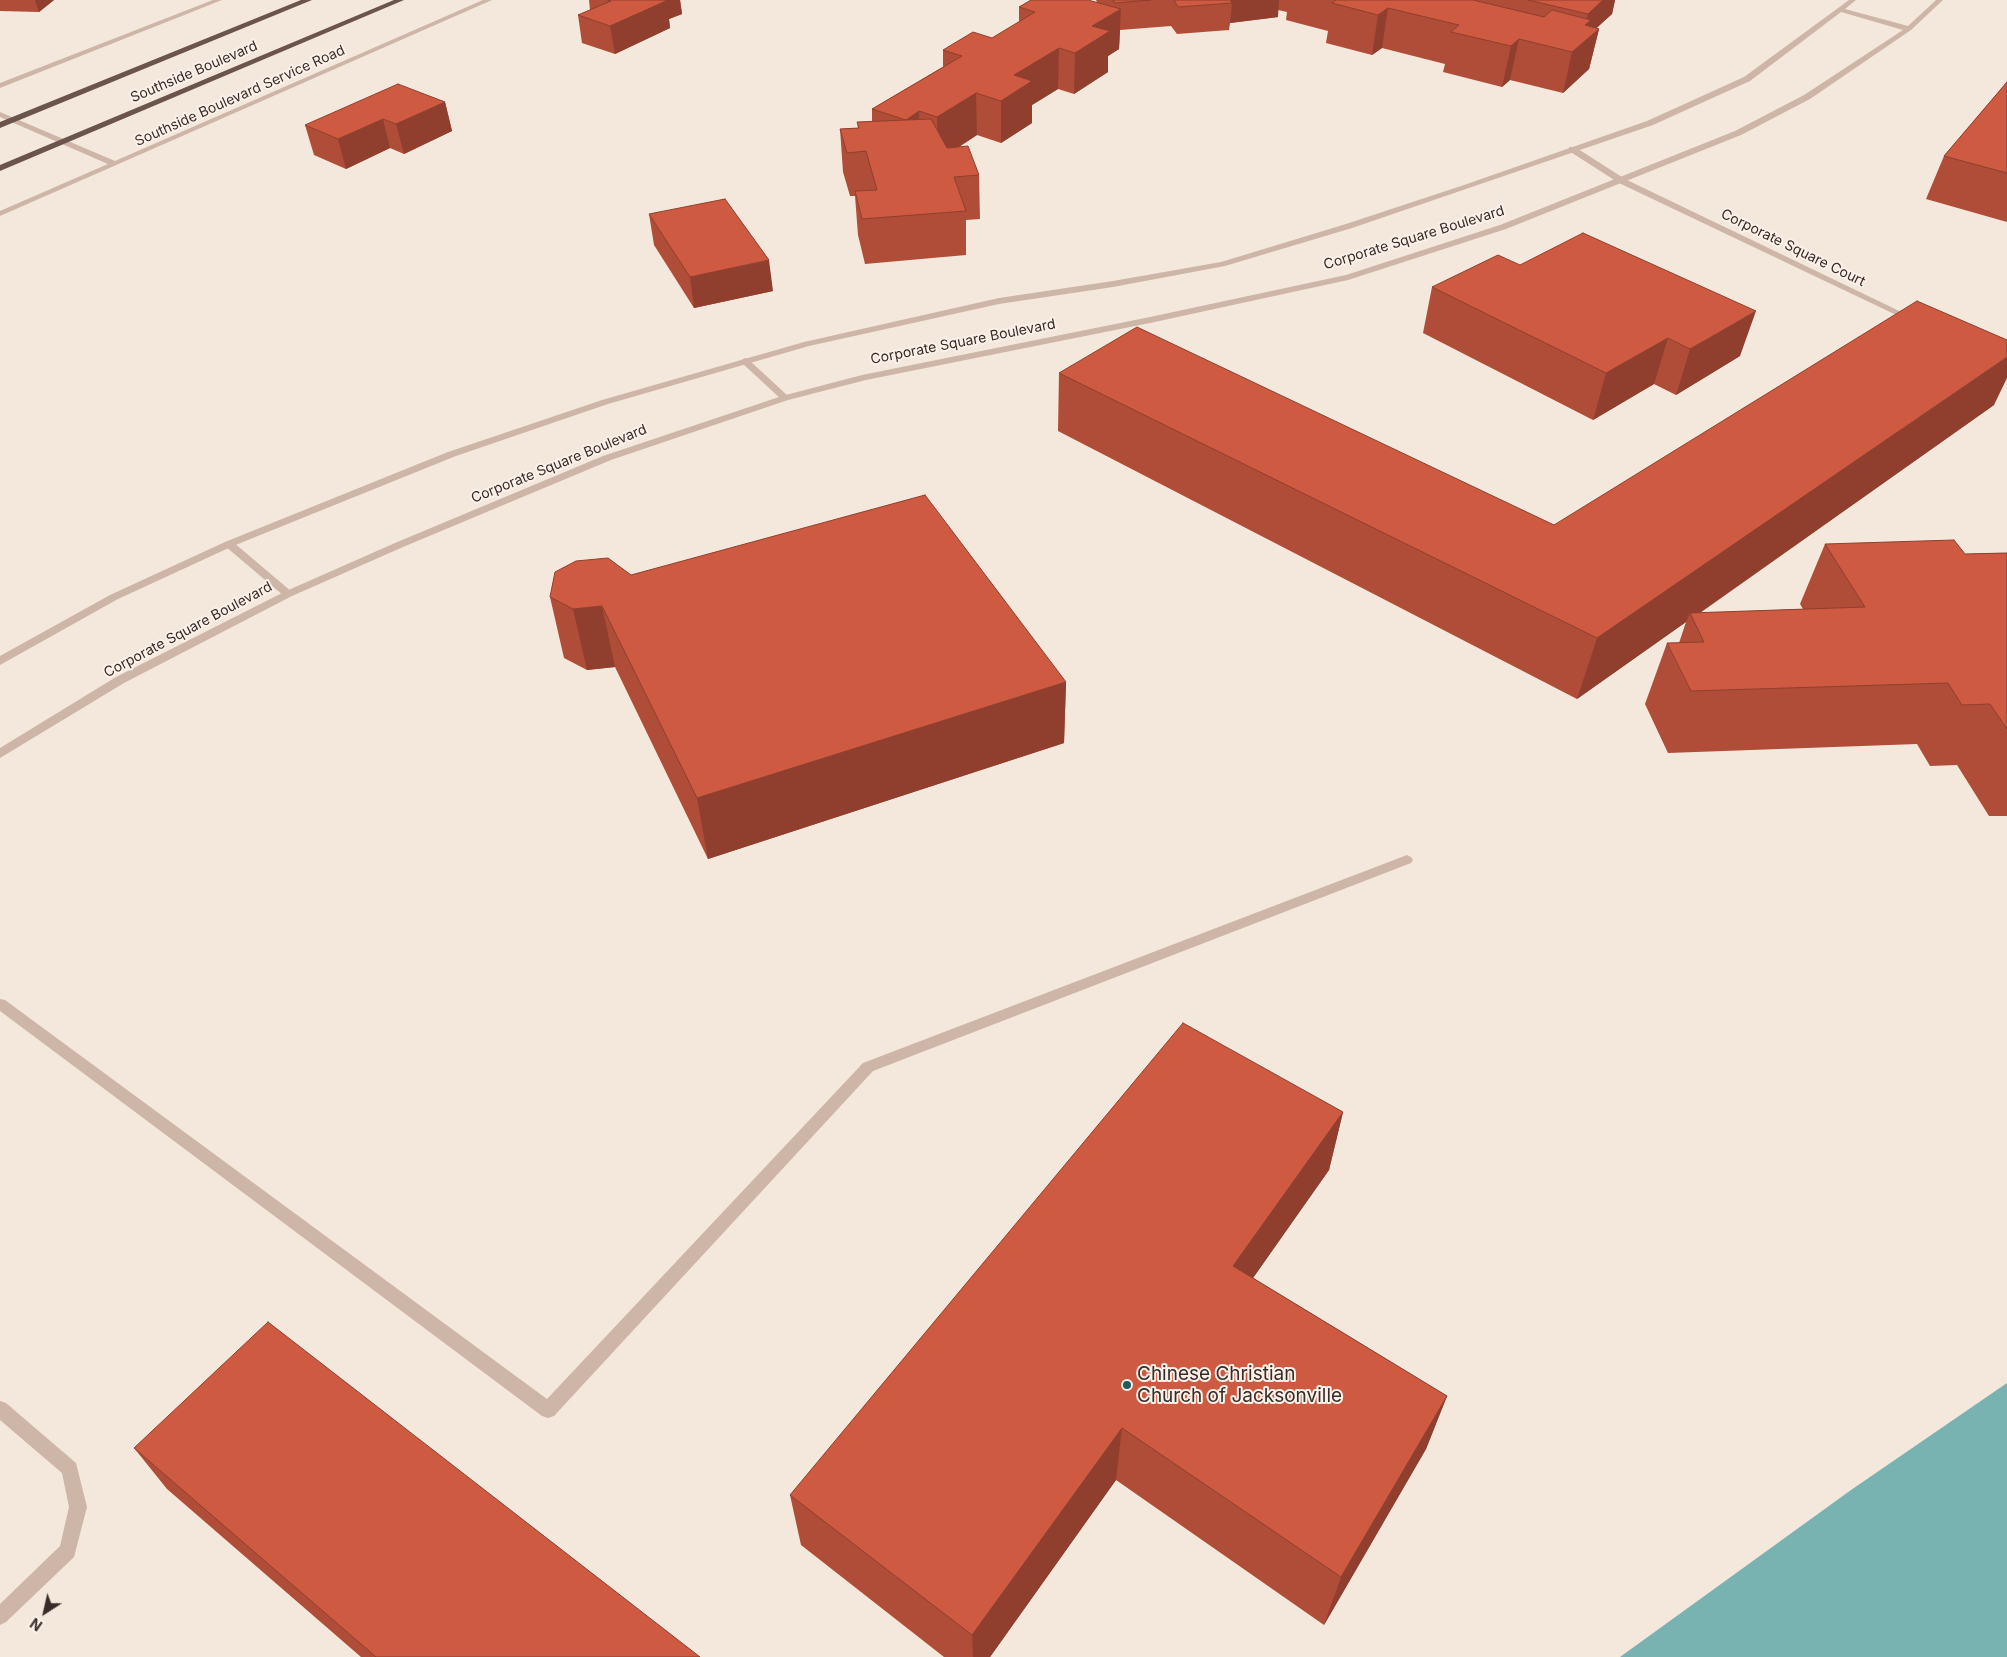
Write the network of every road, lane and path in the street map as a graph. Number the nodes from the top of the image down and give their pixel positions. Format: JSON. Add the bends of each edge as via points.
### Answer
{"nodes":[{"id":1,"x":219,"y":0,"type":"edge"},
{"id":2,"x":308,"y":0,"type":"edge"},
{"id":3,"x":400,"y":0,"type":"edge"},
{"id":4,"x":489,"y":0,"type":"edge"},
{"id":5,"x":1853,"y":0,"type":"edge"},
{"id":6,"x":1940,"y":0,"type":"edge"},
{"id":7,"x":1841,"y":10,"type":"junction"},
{"id":8,"x":1909,"y":29,"type":"junction"},
{"id":9,"x":0,"y":86,"type":"edge"},
{"id":10,"x":0,"y":114,"type":"edge"},
{"id":11,"x":13,"y":120,"type":"junction"},
{"id":12,"x":0,"y":125,"type":"edge"},
{"id":13,"x":64,"y":142,"type":"junction"},
{"id":14,"x":1572,"y":149,"type":"junction"},
{"id":15,"x":115,"y":164,"type":"junction"},
{"id":16,"x":0,"y":168,"type":"edge"},
{"id":17,"x":1622,"y":181,"type":"junction"},
{"id":18,"x":0,"y":214,"type":"edge"},
{"id":19,"x":1919,"y":322,"type":"edge"},
{"id":20,"x":746,"y":361,"type":"junction"},
{"id":21,"x":785,"y":398,"type":"junction"},
{"id":22,"x":229,"y":544,"type":"junction"},
{"id":23,"x":288,"y":594,"type":"junction"},
{"id":24,"x":0,"y":661,"type":"edge"},
{"id":25,"x":0,"y":754,"type":"edge"},
{"id":26,"x":1406,"y":860,"type":"dead end"},
{"id":27,"x":0,"y":1004,"type":"edge"},
{"id":28,"x":0,"y":1409,"type":"edge"},
{"id":29,"x":0,"y":1616,"type":"edge"}],
"edges":[{"from":1,"to":9,"type":"street"},
{"from":2,"to":11,"type":"highway","name":"Southside Boulevard"},
{"from":3,"to":13,"type":"highway","name":"Southside Boulevard"},
{"from":4,"to":15,"type":"street","name":"Southside Boulevard Service Road"},
{"from":5,"to":7,"type":"street","name":"Corporate Square Boulevard"},
{"from":6,"to":8,"type":"street","name":"Corporate Square Boulevard"},
{"from":7,"to":8,"type":"street"},
{"from":7,"to":14,"type":"street","name":"Corporate Square Boulevard","via":[[1747,79],[1650,123]]},
{"from":8,"to":17,"type":"street","name":"Corporate Square Boulevard","via":[[1807,96],[1738,133]]},
{"from":10,"to":11,"type":"street"},
{"from":11,"to":12,"type":"highway","name":"Southside Boulevard"},
{"from":11,"to":13,"type":"street"},
{"from":13,"to":15,"type":"street"},
{"from":13,"to":16,"type":"highway","name":"Southside Boulevard"},
{"from":14,"to":17,"type":"street","name":"Corporate Square Court"},
{"from":14,"to":20,"type":"street","name":"Corporate Square Boulevard","via":[[1349,226],[1222,264],[1000,301],[807,344]]},
{"from":15,"to":18,"type":"street","name":"Southside Boulevard Service Road"},
{"from":17,"to":19,"type":"street","name":"Corporate Square Court"},
{"from":17,"to":21,"type":"street","name":"Corporate Square Boulevard","via":[[1503,227],[1348,277],[865,378]]},
{"from":20,"to":21,"type":"street"},
{"from":20,"to":22,"type":"street","name":"Corporate Square Boulevard","via":[[605,402],[452,454]]},
{"from":21,"to":23,"type":"street","name":"Corporate Square Boulevard","via":[[607,458]]},
{"from":22,"to":23,"type":"street"},
{"from":22,"to":24,"type":"street","name":"Corporate Square Boulevard","via":[[114,598]]},
{"from":23,"to":25,"type":"street","name":"Corporate Square Boulevard","via":[[120,680]]},
{"from":26,"to":27,"type":"street","via":[[868,1067],[548,1410]]},
{"from":28,"to":29,"type":"street","via":[[70,1469],[78,1507],[68,1551]]}]}
